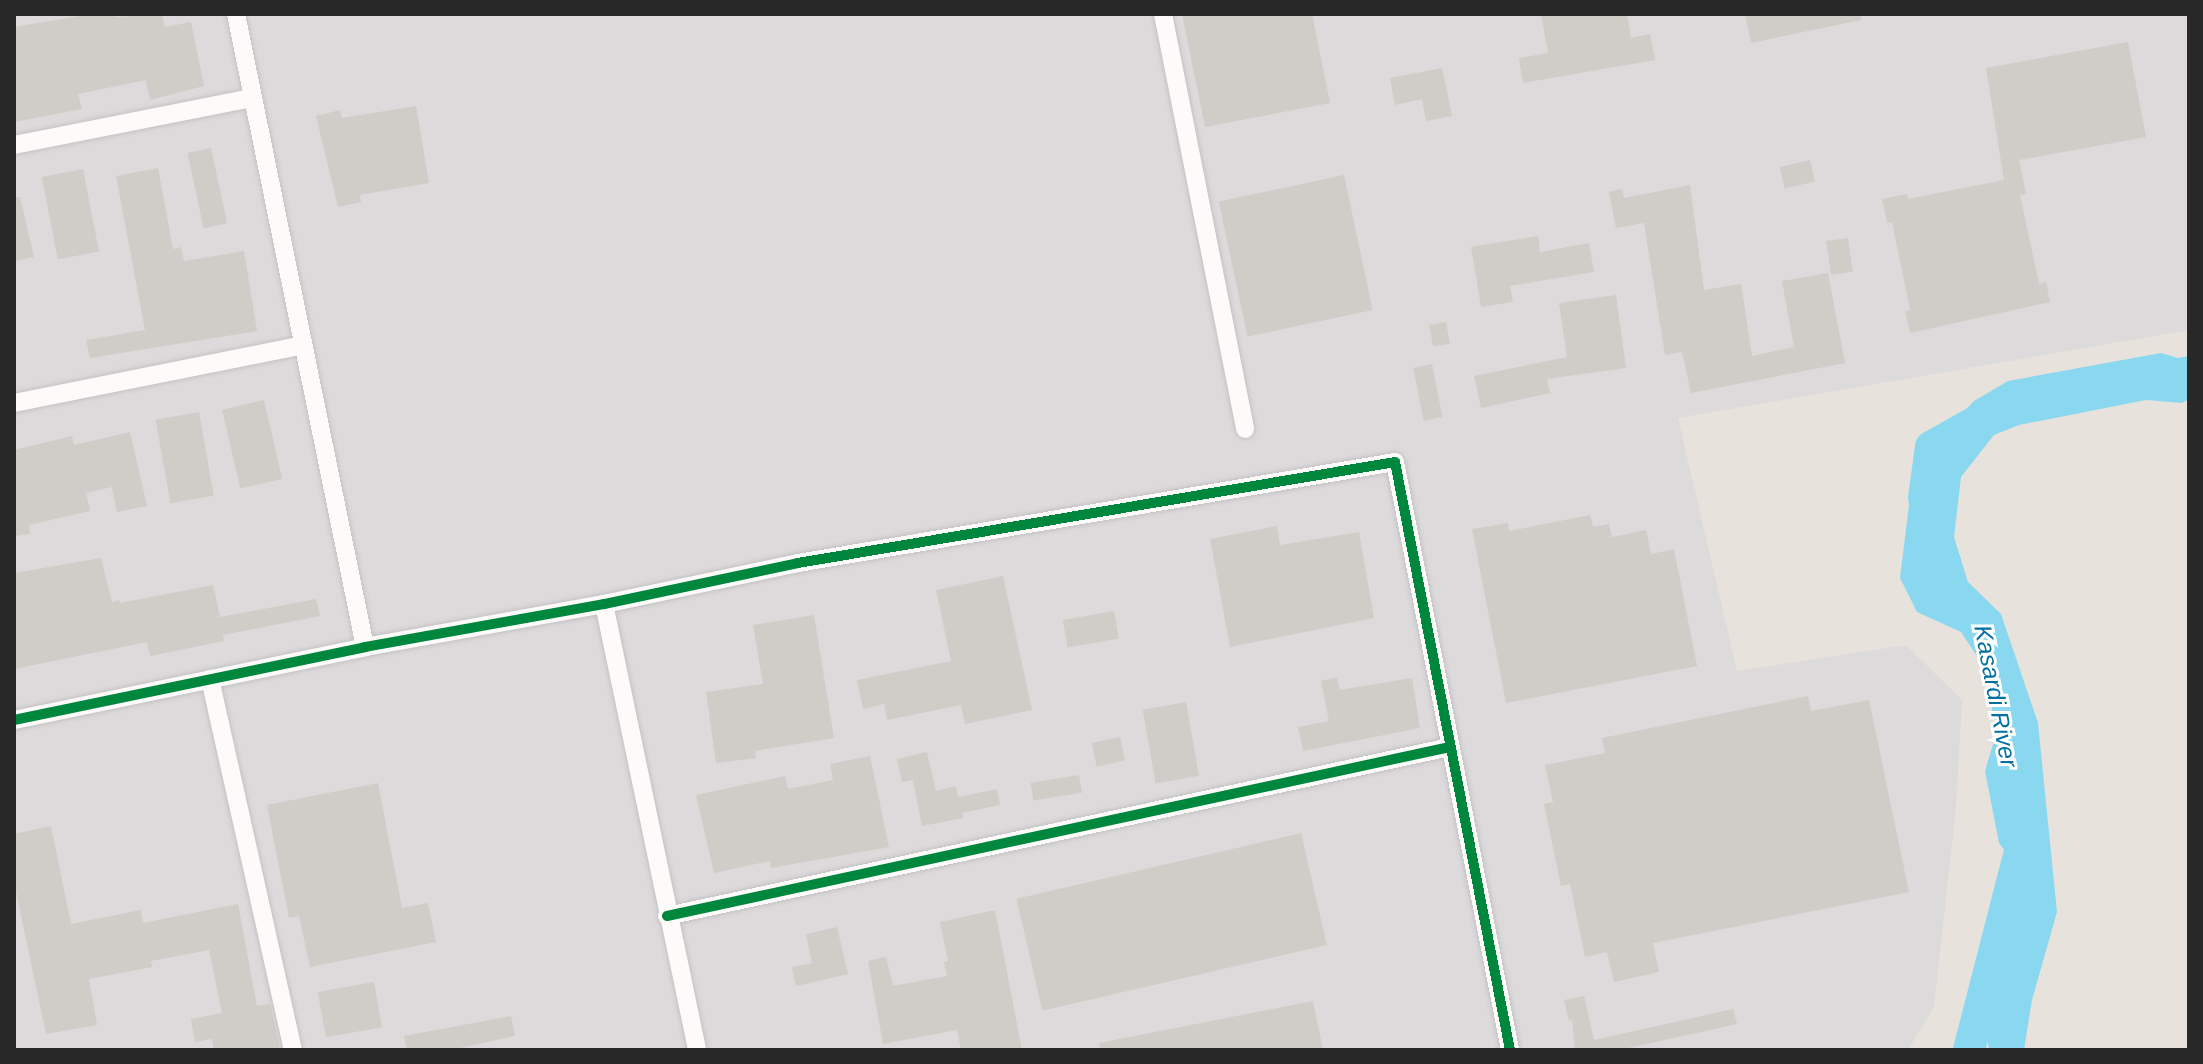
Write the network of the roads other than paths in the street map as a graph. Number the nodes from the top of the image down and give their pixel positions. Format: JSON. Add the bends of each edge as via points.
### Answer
{"nodes":[{"id":1,"x":236,"y":14,"type":"edge"},
{"id":2,"x":1163,"y":14,"type":"edge"},
{"id":3,"x":252,"y":98,"type":"junction"},
{"id":4,"x":14,"y":145,"type":"edge"},
{"id":5,"x":303,"y":345,"type":"junction"},
{"id":6,"x":14,"y":403,"type":"edge"},
{"id":7,"x":1245,"y":429,"type":"dead end"},
{"id":8,"x":604,"y":604,"type":"junction"},
{"id":9,"x":365,"y":647,"type":"junction"},
{"id":10,"x":210,"y":679,"type":"junction"},
{"id":11,"x":14,"y":720,"type":"edge"},
{"id":12,"x":1450,"y":747,"type":"junction"},
{"id":13,"x":667,"y":916,"type":"junction"},
{"id":14,"x":293,"y":1050,"type":"edge"},
{"id":15,"x":697,"y":1050,"type":"edge"},
{"id":16,"x":1510,"y":1050,"type":"edge"}],
"edges":[{"from":1,"to":3,"type":"street"},
{"from":2,"to":7,"type":"street"},
{"from":3,"to":4,"type":"street"},
{"from":3,"to":5,"type":"street"},
{"from":5,"to":6,"type":"street"},
{"from":5,"to":9,"type":"street"},
{"from":8,"to":9,"type":"street"},
{"from":8,"to":12,"type":"street","via":[[798,563],[1395,462]]},
{"from":8,"to":13,"type":"street"},
{"from":9,"to":10,"type":"street"},
{"from":10,"to":11,"type":"street"},
{"from":10,"to":14,"type":"street"},
{"from":12,"to":13,"type":"street"},
{"from":12,"to":16,"type":"street"},
{"from":13,"to":15,"type":"street"}]}
